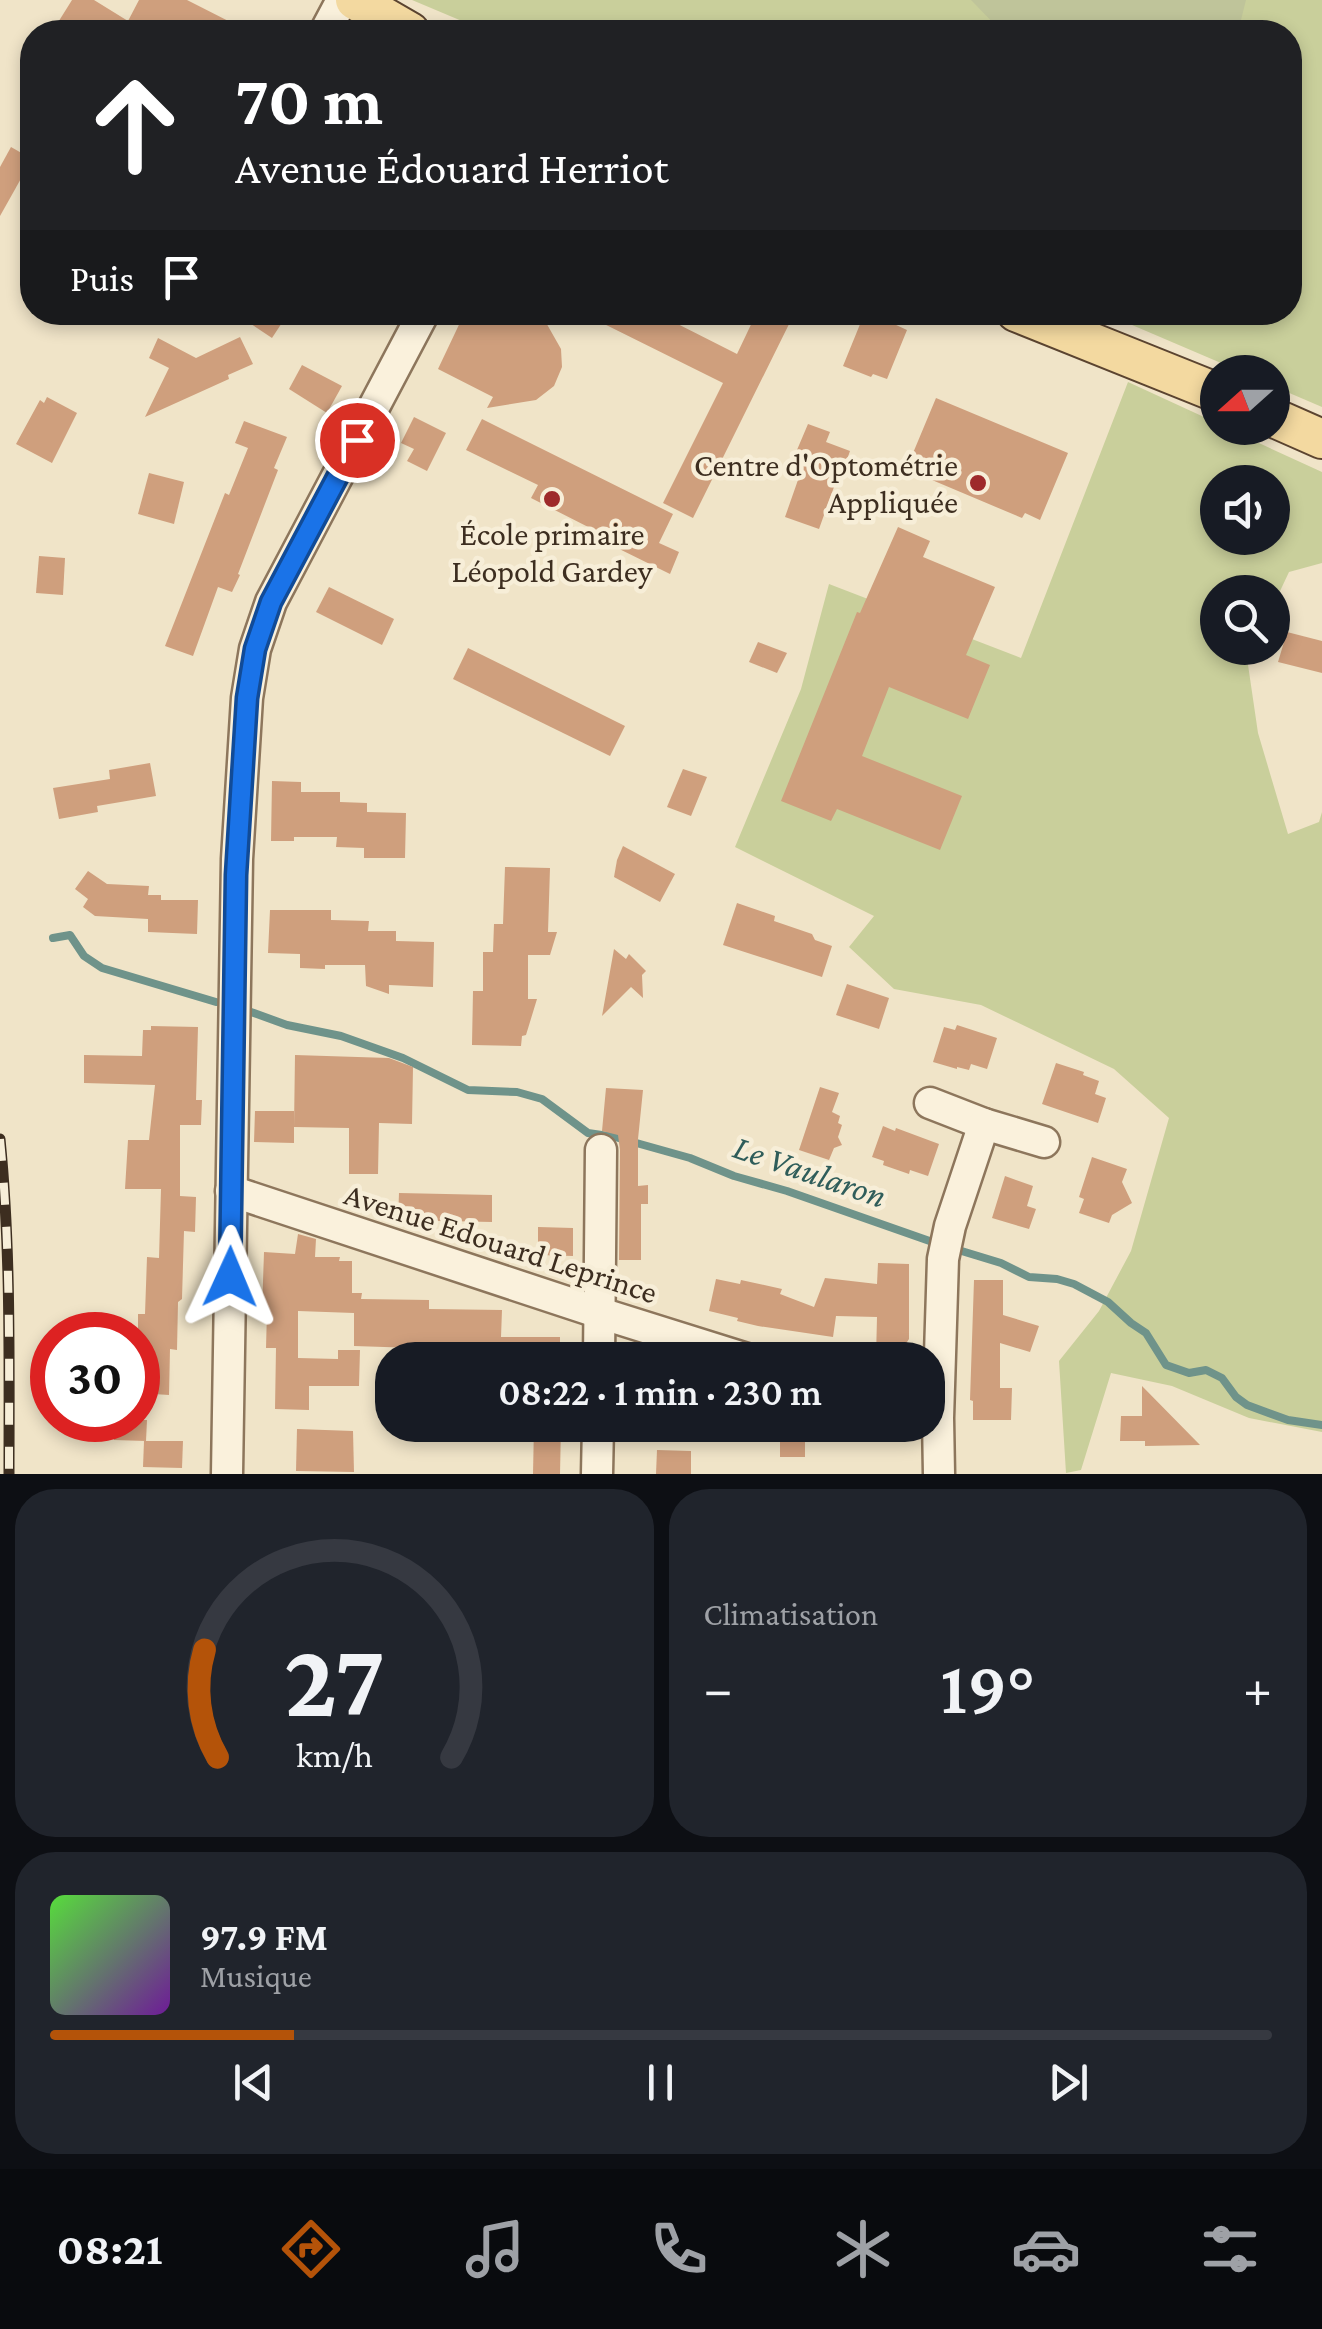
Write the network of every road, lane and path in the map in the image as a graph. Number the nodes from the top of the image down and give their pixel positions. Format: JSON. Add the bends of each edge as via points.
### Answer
{"nodes":[{"id":1,"x":355,"y":0,"type":"edge"},
{"id":2,"x":388,"y":20,"type":"edge"},
{"id":3,"x":417,"y":325,"type":"edge"},
{"id":4,"x":1048,"y":325,"type":"edge"},
{"id":5,"x":1200,"y":386,"type":"edge"},
{"id":6,"x":1290,"y":425,"type":"edge"},
{"id":7,"x":1322,"y":439,"type":"edge"},
{"id":8,"x":930,"y":1103,"type":"dead end"},
{"id":9,"x":984,"y":1124,"type":"junction"},
{"id":10,"x":1044,"y":1142,"type":"dead end"},
{"id":11,"x":600,"y":1150,"type":"dead end"},
{"id":12,"x":231,"y":1191,"type":"junction"},
{"id":13,"x":600,"y":1313,"type":"junction"},
{"id":14,"x":599,"y":1342,"type":"edge"},
{"id":15,"x":693,"y":1342,"type":"edge"},
{"id":16,"x":938,"y":1342,"type":"edge"},
{"id":17,"x":598,"y":1442,"type":"edge"},
{"id":18,"x":936,"y":1442,"type":"edge"},
{"id":19,"x":227,"y":1474,"type":"edge"},
{"id":20,"x":597,"y":1474,"type":"edge"},
{"id":21,"x":940,"y":1474,"type":"edge"}],
"edges":[{"from":1,"to":2,"type":"main road"},
{"from":3,"to":12,"type":"street","via":[[271,602],[255,649],[239,823]]},
{"from":4,"to":5,"type":"main road"},
{"from":6,"to":7,"type":"main road"},
{"from":8,"to":9,"type":"street"},
{"from":9,"to":10,"type":"street"},
{"from":9,"to":16,"type":"street","via":[[950,1226]]},
{"from":11,"to":13,"type":"street"},
{"from":12,"to":13,"type":"street","name":"Avenue Edouard Leprince"},
{"from":12,"to":19,"type":"street"},
{"from":13,"to":14,"type":"street"},
{"from":13,"to":15,"type":"street","name":"Avenue Edouard Leprince"},
{"from":17,"to":20,"type":"street"},
{"from":18,"to":21,"type":"street"}]}
